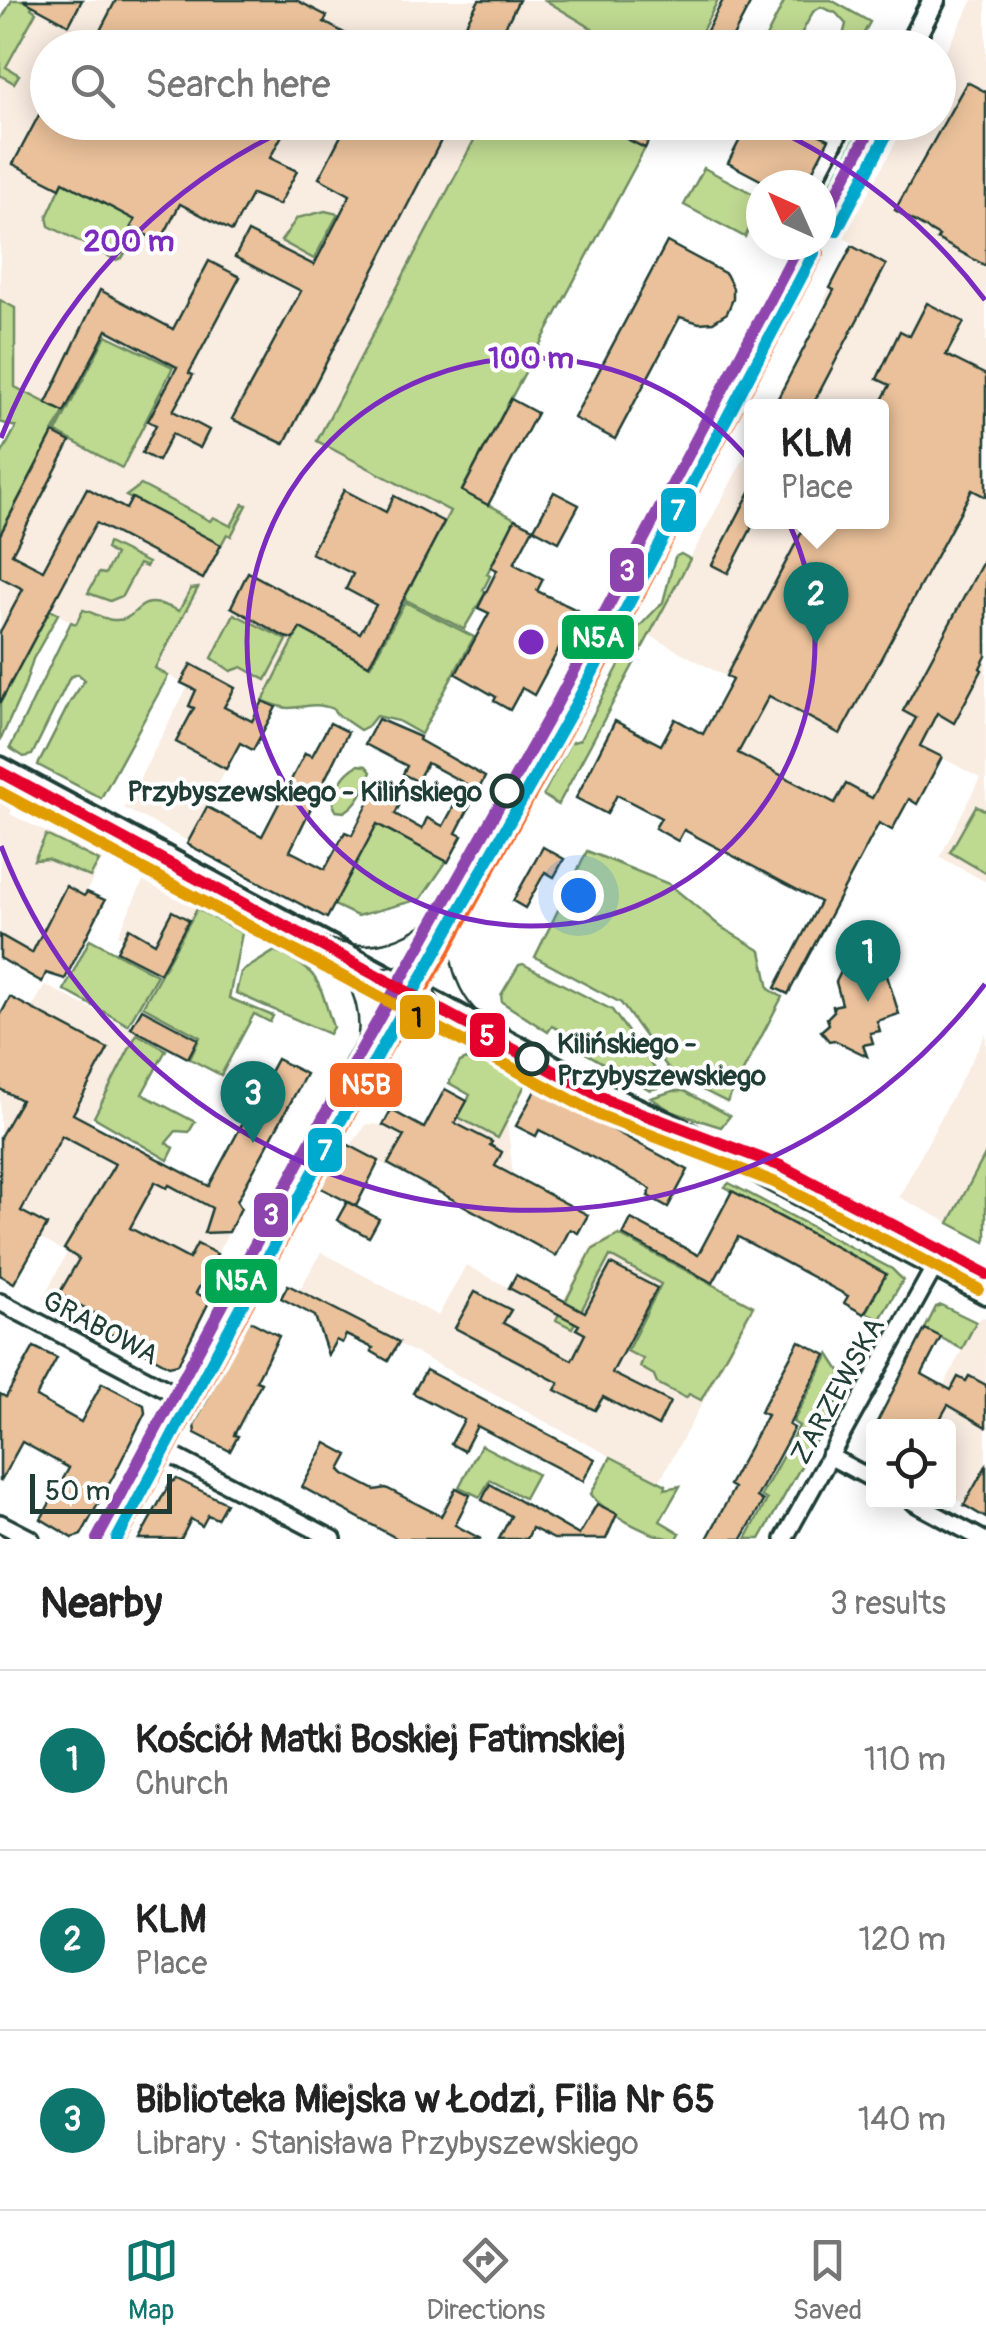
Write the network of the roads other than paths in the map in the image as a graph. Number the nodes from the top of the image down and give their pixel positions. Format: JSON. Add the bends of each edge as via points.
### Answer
{"nodes":[{"id":1,"x":934,"y":0,"type":"edge"},
{"id":2,"x":918,"y":30,"type":"edge"},
{"id":3,"x":860,"y":140,"type":"edge"},
{"id":4,"x":836,"y":185,"type":"edge"},
{"id":5,"x":796,"y":260,"type":"edge"},
{"id":6,"x":0,"y":768,"type":"edge"},
{"id":7,"x":404,"y":985,"type":"junction"},
{"id":8,"x":935,"y":1266,"type":"junction"},
{"id":9,"x":986,"y":1292,"type":"edge"},
{"id":10,"x":0,"y":1302,"type":"edge"},
{"id":11,"x":178,"y":1396,"type":"junction"},
{"id":12,"x":152,"y":1444,"type":"junction"},
{"id":13,"x":830,"y":1456,"type":"junction"},
{"id":14,"x":866,"y":1476,"type":"edge"},
{"id":15,"x":926,"y":1509,"type":"edge"},
{"id":16,"x":0,"y":1523,"type":"edge"},
{"id":17,"x":31,"y":1539,"type":"edge"},
{"id":18,"x":102,"y":1539,"type":"edge"},
{"id":19,"x":333,"y":1539,"type":"edge"},
{"id":20,"x":784,"y":1539,"type":"edge"},
{"id":21,"x":982,"y":1539,"type":"edge"}],
"edges":[{"from":1,"to":2,"type":"street"},
{"from":3,"to":4,"type":"street"},
{"from":5,"to":7,"type":"street","via":[[582,667]]},
{"from":6,"to":7,"type":"street"},
{"from":7,"to":8,"type":"street"},
{"from":7,"to":11,"type":"street"},
{"from":8,"to":9,"type":"street"},
{"from":8,"to":13,"type":"street","name":"ZARZEWSKA"},
{"from":10,"to":11,"type":"street","name":"GRABOWA"},
{"from":11,"to":12,"type":"street"},
{"from":12,"to":18,"type":"street"},
{"from":12,"to":19,"type":"street"},
{"from":13,"to":14,"type":"street"},
{"from":13,"to":20,"type":"street","name":"ZARZEWSKA"},
{"from":15,"to":21,"type":"street"},
{"from":16,"to":17,"type":"street"}]}
